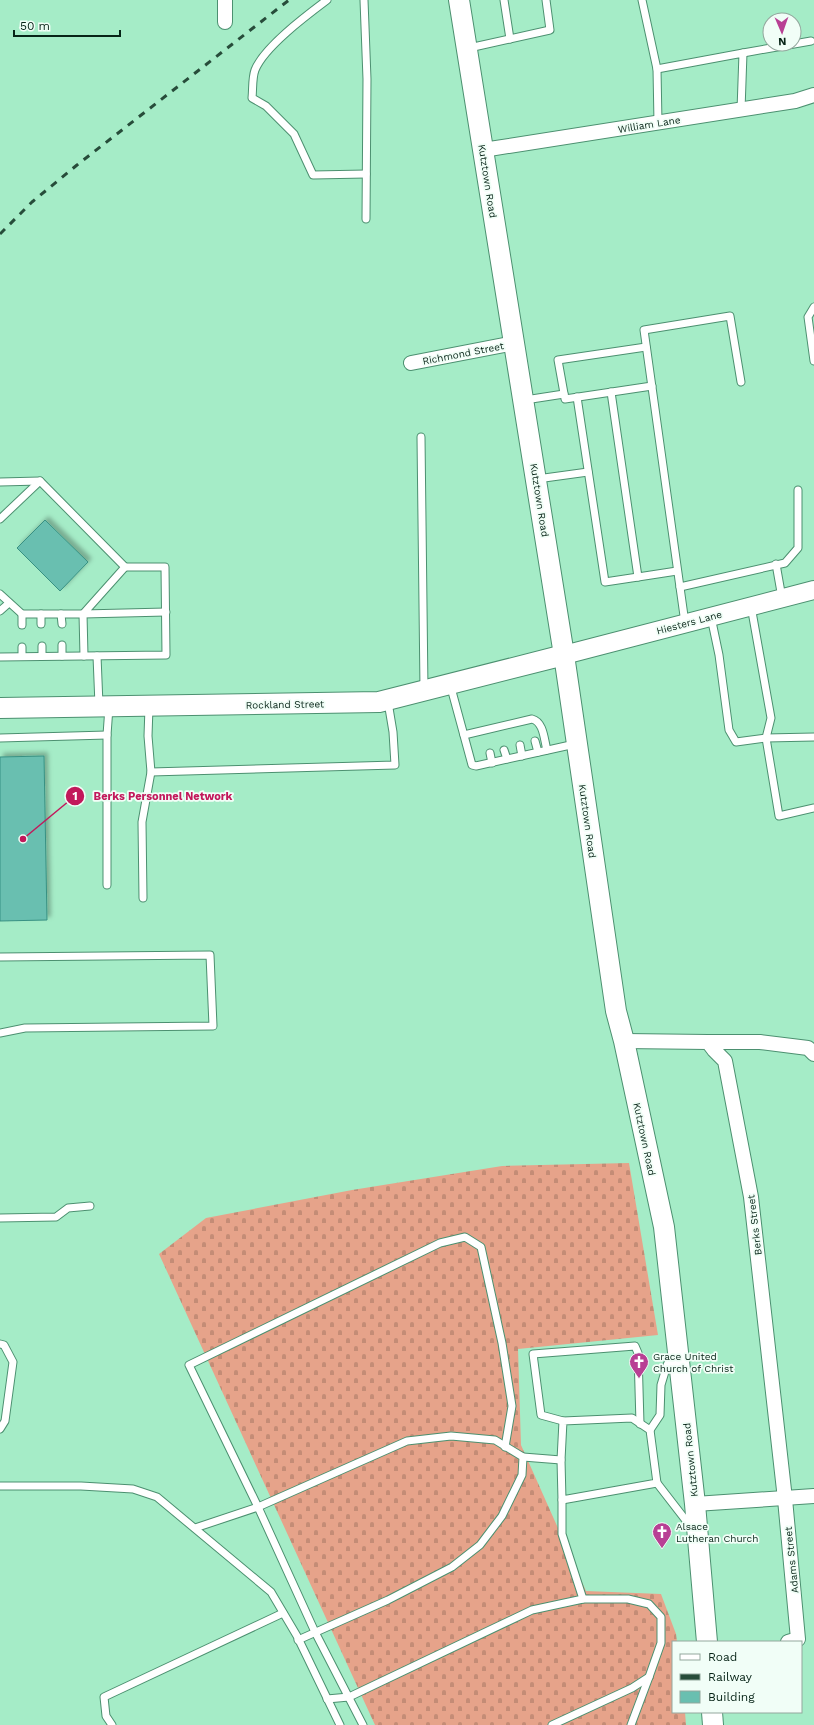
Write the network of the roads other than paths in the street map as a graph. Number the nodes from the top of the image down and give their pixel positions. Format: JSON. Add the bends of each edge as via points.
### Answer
{"nodes":[{"id":1,"x":225,"y":0,"type":"edge"},
{"id":2,"x":327,"y":0,"type":"edge"},
{"id":3,"x":364,"y":0,"type":"edge"},
{"id":4,"x":459,"y":0,"type":"edge"},
{"id":5,"x":504,"y":0,"type":"edge"},
{"id":6,"x":546,"y":0,"type":"edge"},
{"id":7,"x":642,"y":0,"type":"edge"},
{"id":8,"x":225,"y":22,"type":"dead end"},
{"id":9,"x":510,"y":39,"type":"junction"},
{"id":10,"x":811,"y":41,"type":"dead end"},
{"id":11,"x":466,"y":48,"type":"junction"},
{"id":12,"x":743,"y":53,"type":"junction"},
{"id":13,"x":657,"y":69,"type":"junction"},
{"id":14,"x":814,"y":95,"type":"edge"},
{"id":15,"x":741,"y":110,"type":"junction"},
{"id":16,"x":658,"y":123,"type":"junction"},
{"id":17,"x":483,"y":150,"type":"junction"},
{"id":18,"x":366,"y":174,"type":"junction"},
{"id":19,"x":366,"y":219,"type":"dead end"},
{"id":20,"x":814,"y":307,"type":"edge"},
{"id":21,"x":514,"y":342,"type":"junction"},
{"id":22,"x":813,"y":345,"type":"edge"},
{"id":23,"x":646,"y":347,"type":"junction"},
{"id":24,"x":814,"y":361,"type":"edge"},
{"id":25,"x":411,"y":363,"type":"dead end"},
{"id":26,"x":741,"y":382,"type":"dead end"},
{"id":27,"x":652,"y":386,"type":"junction"},
{"id":28,"x":611,"y":392,"type":"junction"},
{"id":29,"x":564,"y":394,"type":"junction"},
{"id":30,"x":577,"y":397,"type":"junction"},
{"id":31,"x":524,"y":400,"type":"junction"},
{"id":32,"x":421,"y":437,"type":"dead end"},
{"id":33,"x":588,"y":472,"type":"junction"},
{"id":34,"x":536,"y":479,"type":"junction"},
{"id":35,"x":40,"y":481,"type":"junction"},
{"id":36,"x":0,"y":482,"type":"edge"},
{"id":37,"x":798,"y":490,"type":"dead end"},
{"id":38,"x":0,"y":519,"type":"edge"},
{"id":39,"x":776,"y":564,"type":"junction"},
{"id":40,"x":125,"y":567,"type":"junction"},
{"id":41,"x":677,"y":570,"type":"junction"},
{"id":42,"x":638,"y":577,"type":"junction"},
{"id":43,"x":680,"y":587,"type":"junction"},
{"id":44,"x":814,"y":590,"type":"edge"},
{"id":45,"x":0,"y":594,"type":"edge"},
{"id":46,"x":782,"y":598,"type":"junction"},
{"id":47,"x":9,"y":603,"type":"junction"},
{"id":48,"x":751,"y":606,"type":"junction"},
{"id":49,"x":0,"y":611,"type":"edge"},
{"id":50,"x":166,"y":612,"type":"junction"},
{"id":51,"x":22,"y":614,"type":"junction"},
{"id":52,"x":41,"y":614,"type":"junction"},
{"id":53,"x":61,"y":614,"type":"junction"},
{"id":54,"x":83,"y":614,"type":"junction"},
{"id":55,"x":711,"y":617,"type":"junction"},
{"id":56,"x":42,"y":624,"type":"dead end"},
{"id":57,"x":62,"y":624,"type":"dead end"},
{"id":58,"x":685,"y":624,"type":"junction"},
{"id":59,"x":22,"y":625,"type":"dead end"},
{"id":60,"x":62,"y":645,"type":"dead end"},
{"id":61,"x":22,"y":646,"type":"dead end"},
{"id":62,"x":42,"y":646,"type":"dead end"},
{"id":63,"x":564,"y":655,"type":"junction"},
{"id":64,"x":22,"y":656,"type":"junction"},
{"id":65,"x":42,"y":656,"type":"junction"},
{"id":66,"x":62,"y":656,"type":"junction"},
{"id":67,"x":84,"y":656,"type":"junction"},
{"id":68,"x":97,"y":656,"type":"junction"},
{"id":69,"x":0,"y":657,"type":"edge"},
{"id":70,"x":450,"y":684,"type":"junction"},
{"id":71,"x":424,"y":691,"type":"junction"},
{"id":72,"x":387,"y":700,"type":"junction"},
{"id":73,"x":149,"y":706,"type":"junction"},
{"id":74,"x":104,"y":707,"type":"junction"},
{"id":75,"x":0,"y":708,"type":"edge"},
{"id":76,"x":513,"y":723,"type":"junction"},
{"id":77,"x":499,"y":727,"type":"junction"},
{"id":78,"x":483,"y":731,"type":"junction"},
{"id":79,"x":516,"y":731,"type":"dead end"},
{"id":80,"x":107,"y":735,"type":"junction"},
{"id":81,"x":500,"y":735,"type":"dead end"},
{"id":82,"x":464,"y":736,"type":"junction"},
{"id":83,"x":814,"y":737,"type":"edge"},
{"id":84,"x":0,"y":738,"type":"edge"},
{"id":85,"x":486,"y":738,"type":"dead end"},
{"id":86,"x":766,"y":738,"type":"junction"},
{"id":87,"x":535,"y":742,"type":"dead end"},
{"id":88,"x":578,"y":744,"type":"junction"},
{"id":89,"x":520,"y":745,"type":"dead end"},
{"id":90,"x":504,"y":750,"type":"dead end"},
{"id":91,"x":547,"y":750,"type":"junction"},
{"id":92,"x":538,"y":752,"type":"junction"},
{"id":93,"x":490,"y":753,"type":"dead end"},
{"id":94,"x":522,"y":756,"type":"junction"},
{"id":95,"x":507,"y":759,"type":"junction"},
{"id":96,"x":492,"y":763,"type":"junction"},
{"id":97,"x":151,"y":772,"type":"junction"},
{"id":98,"x":814,"y":808,"type":"edge"},
{"id":99,"x":107,"y":885,"type":"dead end"},
{"id":100,"x":143,"y":898,"type":"dead end"},
{"id":101,"x":0,"y":957,"type":"edge"},
{"id":102,"x":0,"y":1033,"type":"edge"},
{"id":103,"x":624,"y":1041,"type":"junction"},
{"id":104,"x":708,"y":1042,"type":"junction"},
{"id":105,"x":814,"y":1054,"type":"edge"},
{"id":106,"x":90,"y":1206,"type":"dead end"},
{"id":107,"x":0,"y":1218,"type":"edge"},
{"id":108,"x":0,"y":1344,"type":"edge"},
{"id":109,"x":677,"y":1346,"type":"junction"},
{"id":110,"x":563,"y":1421,"type":"junction"},
{"id":111,"x":640,"y":1424,"type":"junction"},
{"id":112,"x":0,"y":1429,"type":"edge"},
{"id":113,"x":650,"y":1430,"type":"junction"},
{"id":114,"x":505,"y":1447,"type":"junction"},
{"id":115,"x":523,"y":1457,"type":"junction"},
{"id":116,"x":561,"y":1460,"type":"junction"},
{"id":117,"x":657,"y":1483,"type":"junction"},
{"id":118,"x":0,"y":1486,"type":"edge"},
{"id":119,"x":814,"y":1496,"type":"edge"},
{"id":120,"x":785,"y":1499,"type":"junction"},
{"id":121,"x":562,"y":1500,"type":"junction"},
{"id":122,"x":694,"y":1504,"type":"junction"},
{"id":123,"x":258,"y":1507,"type":"junction"},
{"id":124,"x":195,"y":1528,"type":"junction"},
{"id":125,"x":697,"y":1535,"type":"junction"},
{"id":126,"x":583,"y":1599,"type":"junction"},
{"id":127,"x":283,"y":1613,"type":"junction"},
{"id":128,"x":315,"y":1632,"type":"junction"},
{"id":129,"x":298,"y":1640,"type":"junction"},
{"id":130,"x":707,"y":1641,"type":"edge"},
{"id":131,"x":791,"y":1641,"type":"edge"},
{"id":132,"x":650,"y":1677,"type":"junction"},
{"id":133,"x":349,"y":1697,"type":"junction"},
{"id":134,"x":327,"y":1699,"type":"junction"},
{"id":135,"x":712,"y":1713,"type":"edge"},
{"id":136,"x":112,"y":1725,"type":"edge"},
{"id":137,"x":340,"y":1725,"type":"edge"},
{"id":138,"x":363,"y":1725,"type":"edge"},
{"id":139,"x":552,"y":1725,"type":"edge"},
{"id":140,"x":631,"y":1725,"type":"edge"},
{"id":141,"x":713,"y":1725,"type":"edge"}],
"edges":[{"from":1,"to":8,"type":"street"},
{"from":2,"to":18,"type":"lane","via":[[268,51],[254,70],[252,98],[266,106],[294,134],[313,175]]},
{"from":3,"to":18,"type":"lane","via":[[367,80]]},
{"from":4,"to":11,"type":"main road","name":"Kutztown Road"},
{"from":5,"to":9,"type":"lane"},
{"from":6,"to":9,"type":"lane","via":[[550,30]]},
{"from":7,"to":13,"type":"lane"},
{"from":9,"to":11,"type":"lane"},
{"from":10,"to":12,"type":"lane"},
{"from":11,"to":17,"type":"main road","name":"Kutztown Road"},
{"from":12,"to":13,"type":"lane"},
{"from":12,"to":15,"type":"lane"},
{"from":13,"to":16,"type":"lane"},
{"from":14,"to":15,"type":"street","name":"William Lane","via":[[795,101]]},
{"from":15,"to":16,"type":"street","name":"William Lane"},
{"from":16,"to":17,"type":"street","name":"William Lane"},
{"from":17,"to":21,"type":"main road","name":"Kutztown Road"},
{"from":18,"to":19,"type":"lane"},
{"from":20,"to":22,"type":"lane","via":[[808,317]]},
{"from":21,"to":25,"type":"street","name":"Richmond Street"},
{"from":21,"to":31,"type":"main road","name":"Kutztown Road"},
{"from":22,"to":24,"type":"lane"},
{"from":23,"to":26,"type":"lane","via":[[644,330],[730,316]]},
{"from":23,"to":27,"type":"lane"},
{"from":23,"to":29,"type":"lane","via":[[558,360]]},
{"from":27,"to":28,"type":"lane"},
{"from":27,"to":41,"type":"lane"},
{"from":28,"to":30,"type":"lane"},
{"from":28,"to":42,"type":"lane"},
{"from":29,"to":30,"type":"lane","via":[[565,399]]},
{"from":29,"to":31,"type":"lane"},
{"from":30,"to":33,"type":"lane"},
{"from":31,"to":34,"type":"main road","name":"Kutztown Road"},
{"from":32,"to":71,"type":"lane"},
{"from":33,"to":34,"type":"lane"},
{"from":33,"to":42,"type":"lane","via":[[605,582]]},
{"from":34,"to":63,"type":"main road","name":"Kutztown Road"},
{"from":35,"to":36,"type":"lane"},
{"from":35,"to":38,"type":"lane"},
{"from":35,"to":40,"type":"lane"},
{"from":37,"to":39,"type":"lane","via":[[798,548],[785,562]]},
{"from":39,"to":43,"type":"lane"},
{"from":39,"to":46,"type":"lane"},
{"from":40,"to":50,"type":"lane","via":[[165,568]]},
{"from":40,"to":54,"type":"lane"},
{"from":41,"to":42,"type":"lane"},
{"from":41,"to":43,"type":"lane"},
{"from":43,"to":58,"type":"lane"},
{"from":44,"to":46,"type":"street","name":"Hiesters Lane"},
{"from":45,"to":47,"type":"lane"},
{"from":46,"to":48,"type":"street","name":"Hiesters Lane"},
{"from":47,"to":49,"type":"lane"},
{"from":47,"to":51,"type":"lane"},
{"from":48,"to":55,"type":"street","name":"Hiesters Lane"},
{"from":48,"to":86,"type":"lane","via":[[771,718]]},
{"from":50,"to":54,"type":"lane"},
{"from":50,"to":68,"type":"lane","via":[[166,655]]},
{"from":51,"to":52,"type":"lane"},
{"from":51,"to":59,"type":"lane"},
{"from":52,"to":53,"type":"lane"},
{"from":52,"to":56,"type":"lane"},
{"from":53,"to":54,"type":"lane"},
{"from":53,"to":57,"type":"lane"},
{"from":54,"to":67,"type":"lane"},
{"from":55,"to":58,"type":"street","name":"Hiesters Lane"},
{"from":55,"to":86,"type":"lane","via":[[729,730],[736,742]]},
{"from":58,"to":63,"type":"street","name":"Hiesters Lane"},
{"from":60,"to":66,"type":"lane"},
{"from":61,"to":64,"type":"lane"},
{"from":62,"to":65,"type":"lane"},
{"from":63,"to":70,"type":"main road","name":"Rockland Street"},
{"from":63,"to":88,"type":"main road","name":"Kutztown Road"},
{"from":64,"to":65,"type":"lane"},
{"from":64,"to":69,"type":"lane"},
{"from":65,"to":66,"type":"lane"},
{"from":66,"to":67,"type":"lane"},
{"from":67,"to":68,"type":"lane"},
{"from":68,"to":74,"type":"lane"},
{"from":70,"to":71,"type":"main road","name":"Rockland Street"},
{"from":70,"to":82,"type":"lane"},
{"from":71,"to":72,"type":"main road","name":"Rockland Street"},
{"from":72,"to":73,"type":"main road","name":"Rockland Street","via":[[353,703]]},
{"from":72,"to":97,"type":"lane","via":[[393,732],[395,765]]},
{"from":73,"to":74,"type":"main road","name":"Rockland Street"},
{"from":73,"to":97,"type":"lane"},
{"from":74,"to":75,"type":"main road","name":"Rockland Street"},
{"from":74,"to":80,"type":"lane"},
{"from":76,"to":77,"type":"lane"},
{"from":76,"to":79,"type":"lane"},
{"from":76,"to":91,"type":"lane","via":[[530,723],[537,720]]},
{"from":77,"to":78,"type":"lane"},
{"from":77,"to":81,"type":"lane"},
{"from":78,"to":82,"type":"lane"},
{"from":78,"to":85,"type":"lane"},
{"from":80,"to":84,"type":"lane"},
{"from":80,"to":99,"type":"lane"},
{"from":82,"to":96,"type":"lane","via":[[472,765]]},
{"from":83,"to":86,"type":"lane"},
{"from":86,"to":98,"type":"lane","via":[[779,816]]},
{"from":87,"to":92,"type":"lane"},
{"from":88,"to":91,"type":"lane"},
{"from":88,"to":103,"type":"main road","name":"Kutztown Road","via":[[616,1011]]},
{"from":89,"to":94,"type":"lane"},
{"from":90,"to":95,"type":"lane"},
{"from":91,"to":92,"type":"lane"},
{"from":92,"to":94,"type":"lane"},
{"from":93,"to":96,"type":"lane"},
{"from":94,"to":95,"type":"lane"},
{"from":95,"to":96,"type":"lane"},
{"from":97,"to":100,"type":"lane","via":[[142,822]]},
{"from":101,"to":102,"type":"lane","via":[[210,955],[213,1026],[25,1028]]},
{"from":103,"to":104,"type":"street"},
{"from":103,"to":109,"type":"main road","name":"Kutztown Road","via":[[664,1227]]},
{"from":104,"to":105,"type":"street","via":[[760,1042],[808,1048]]},
{"from":104,"to":120,"type":"street","name":"Berks Street","via":[[725,1061],[751,1197]]},
{"from":106,"to":107,"type":"lane","via":[[68,1208],[56,1217]]},
{"from":108,"to":112,"type":"lane","via":[[4,1345],[13,1362],[5,1421]]},
{"from":109,"to":113,"type":"lane","via":[[666,1366],[661,1385],[660,1415]]},
{"from":109,"to":122,"type":"main road","name":"Kutztown Road"},
{"from":110,"to":111,"type":"lane","via":[[632,1418]]},
{"from":110,"to":111,"type":"lane","via":[[541,1414],[533,1354],[635,1346],[638,1353]]},
{"from":110,"to":116,"type":"lane"},
{"from":111,"to":113,"type":"lane"},
{"from":113,"to":117,"type":"lane"},
{"from":114,"to":115,"type":"lane"},
{"from":114,"to":123,"type":"lane","via":[[495,1440],[451,1436],[407,1441]]},
{"from":114,"to":123,"type":"lane","via":[[512,1406],[502,1343],[481,1247],[465,1237],[440,1243],[189,1365]]},
{"from":115,"to":116,"type":"lane"},
{"from":115,"to":128,"type":"lane","via":[[522,1475],[506,1509],[480,1545],[445,1570],[388,1600]]},
{"from":116,"to":121,"type":"lane"},
{"from":117,"to":121,"type":"lane"},
{"from":117,"to":125,"type":"lane"},
{"from":118,"to":124,"type":"lane","via":[[133,1488],[157,1497]]},
{"from":119,"to":120,"type":"street"},
{"from":120,"to":122,"type":"street"},
{"from":120,"to":131,"type":"street","name":"Adams Street","via":[[798,1639]]},
{"from":121,"to":126,"type":"lane","via":[[562,1534]]},
{"from":122,"to":125,"type":"main road","name":"Kutztown Road"},
{"from":123,"to":124,"type":"lane"},
{"from":123,"to":128,"type":"lane"},
{"from":124,"to":127,"type":"lane","via":[[271,1592]]},
{"from":125,"to":130,"type":"main road","name":"Kutztown Road"},
{"from":126,"to":132,"type":"lane","via":[[628,1599],[649,1604],[661,1617],[661,1643]]},
{"from":126,"to":133,"type":"lane","via":[[532,1610]]},
{"from":127,"to":129,"type":"lane"},
{"from":127,"to":136,"type":"lane","via":[[104,1697],[106,1716]]},
{"from":128,"to":129,"type":"lane"},
{"from":128,"to":133,"type":"lane"},
{"from":129,"to":134,"type":"lane"},
{"from":132,"to":139,"type":"lane"},
{"from":132,"to":140,"type":"lane"},
{"from":133,"to":134,"type":"lane"},
{"from":133,"to":138,"type":"lane"},
{"from":134,"to":137,"type":"lane"},
{"from":135,"to":141,"type":"main road"}]}
